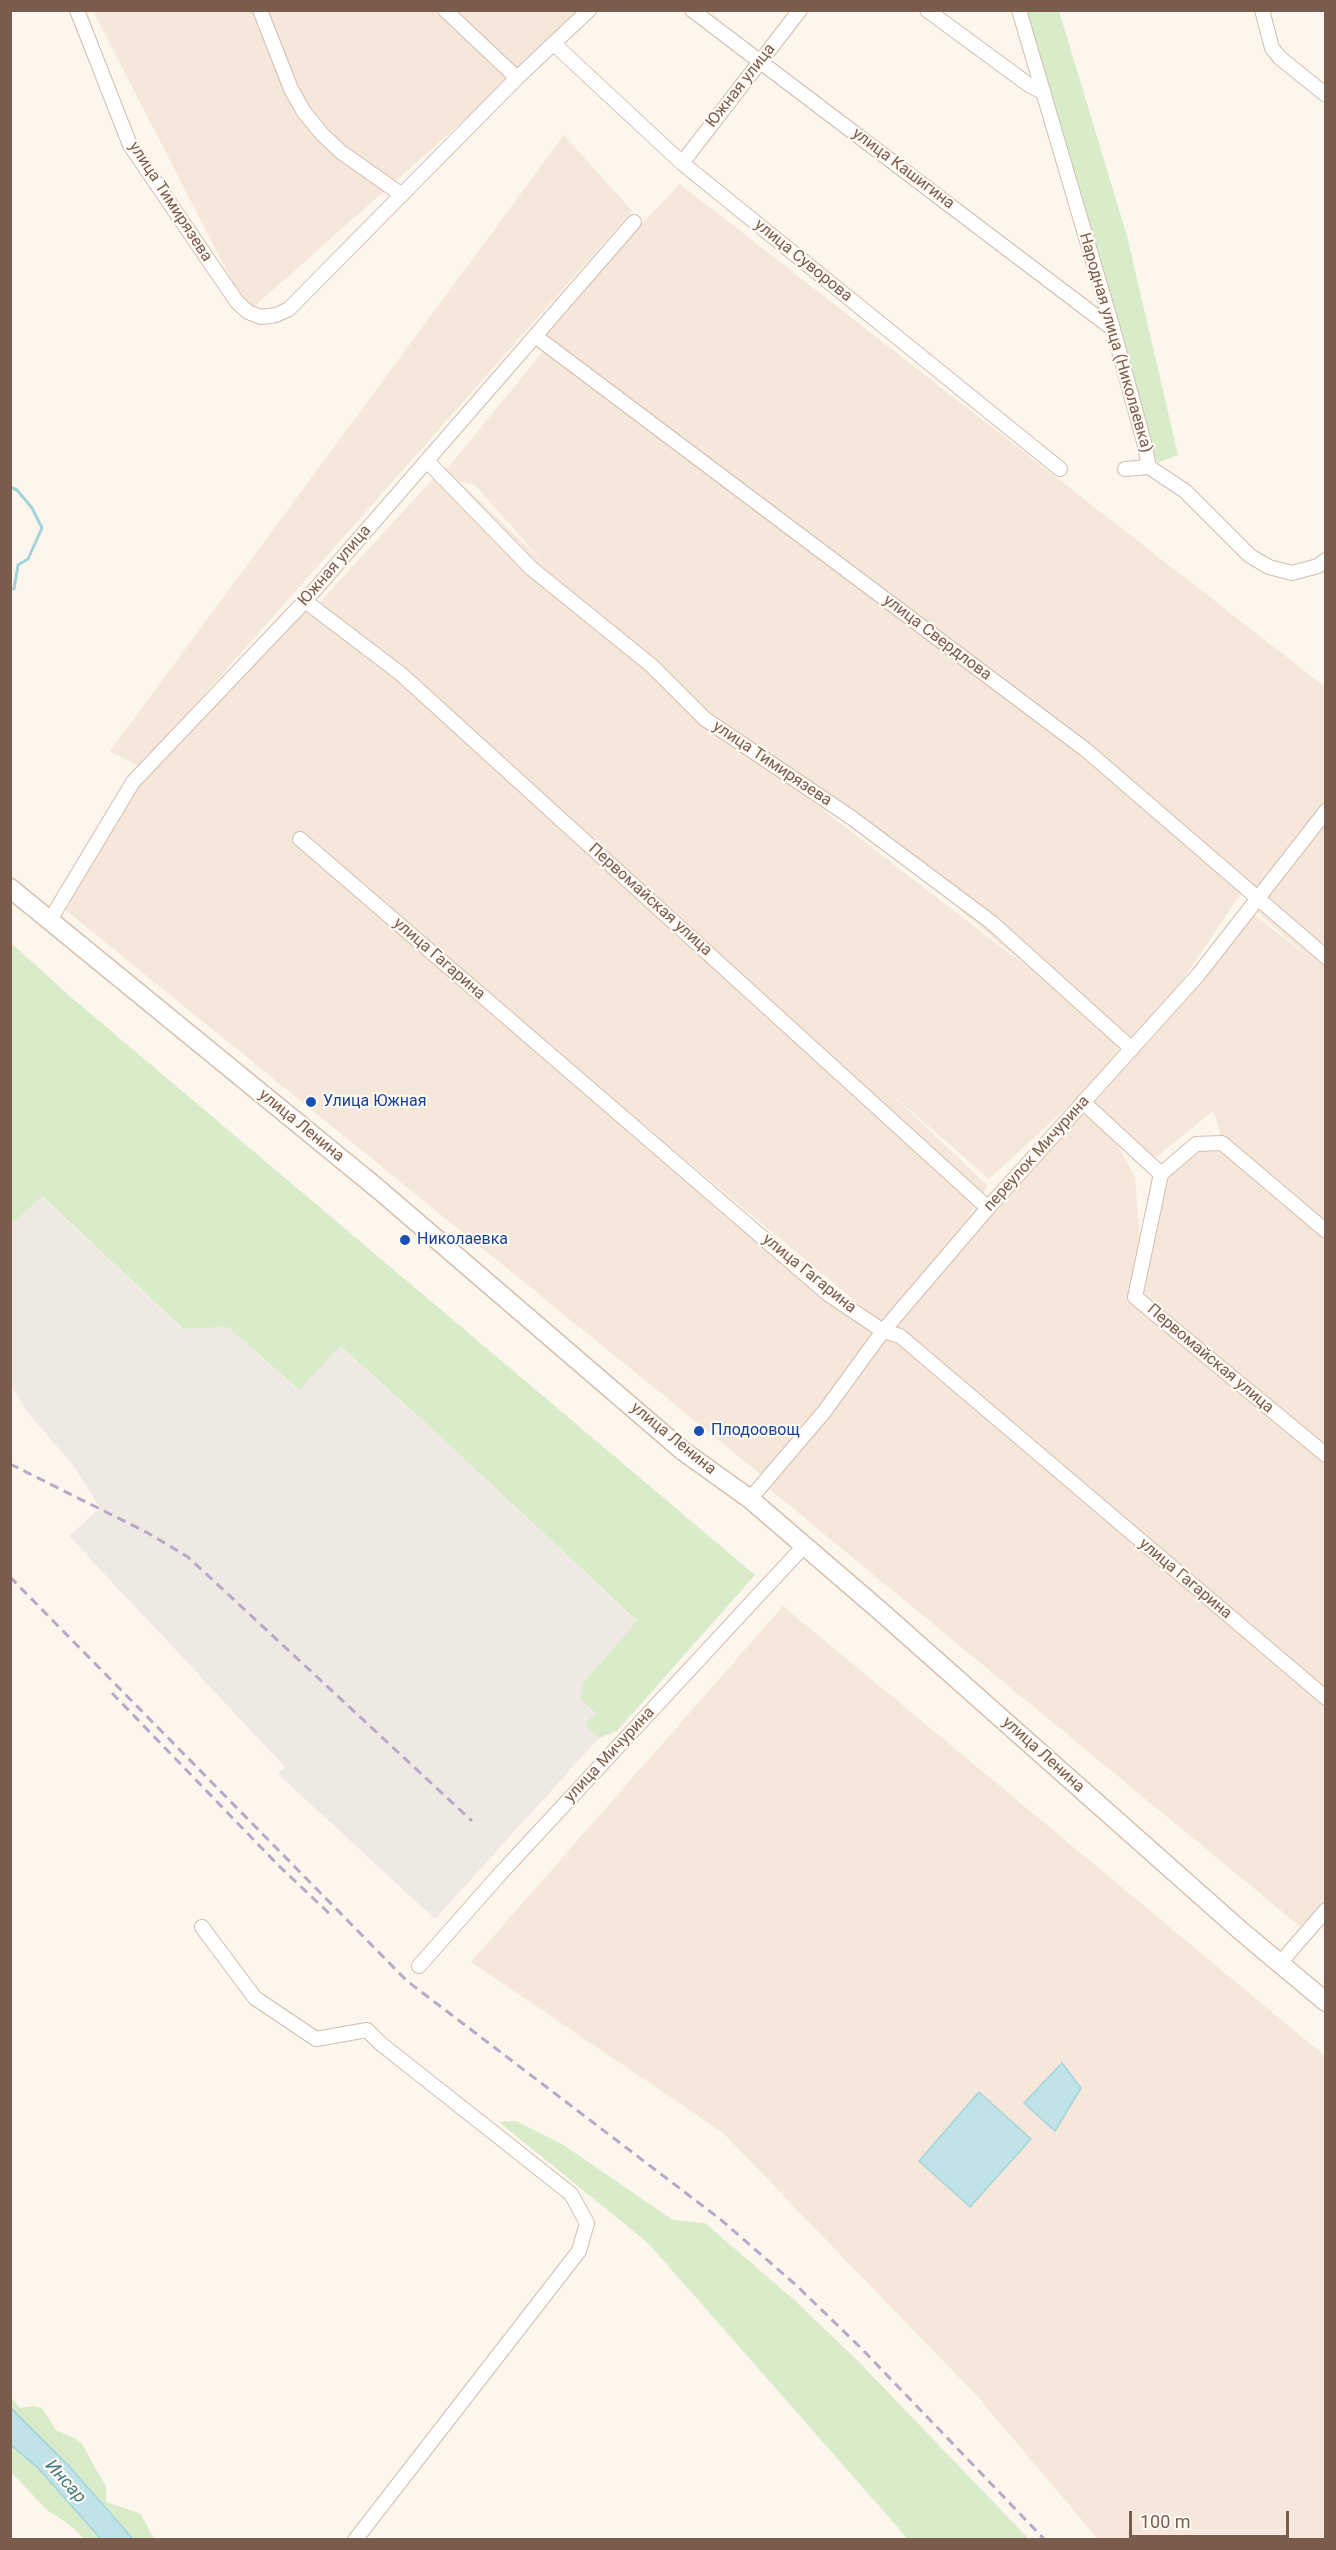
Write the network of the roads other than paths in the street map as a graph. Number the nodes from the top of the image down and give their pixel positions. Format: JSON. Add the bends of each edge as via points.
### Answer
{"nodes":[{"id":1,"x":77,"y":10,"type":"edge"},
{"id":2,"x":260,"y":10,"type":"edge"},
{"id":3,"x":445,"y":10,"type":"edge"},
{"id":4,"x":590,"y":10,"type":"edge"},
{"id":5,"x":692,"y":10,"type":"edge"},
{"id":6,"x":800,"y":10,"type":"edge"},
{"id":7,"x":927,"y":10,"type":"edge"},
{"id":8,"x":1019,"y":10,"type":"edge"},
{"id":9,"x":1262,"y":10,"type":"edge"},
{"id":10,"x":555,"y":44,"type":"junction"},
{"id":11,"x":760,"y":60,"type":"junction"},
{"id":12,"x":517,"y":78,"type":"junction"},
{"id":13,"x":1044,"y":93,"type":"junction"},
{"id":14,"x":1326,"y":95,"type":"edge"},
{"id":15,"x":682,"y":163,"type":"junction"},
{"id":16,"x":402,"y":195,"type":"junction"},
{"id":17,"x":634,"y":222,"type":"dead end"},
{"id":18,"x":1113,"y":329,"type":"junction"},
{"id":19,"x":535,"y":336,"type":"junction"},
{"id":20,"x":427,"y":461,"type":"junction"},
{"id":21,"x":1149,"y":467,"type":"junction"},
{"id":22,"x":1060,"y":469,"type":"dead end"},
{"id":23,"x":1125,"y":469,"type":"dead end"},
{"id":24,"x":1326,"y":560,"type":"edge"},
{"id":25,"x":305,"y":601,"type":"junction"},
{"id":26,"x":1326,"y":811,"type":"edge"},
{"id":27,"x":300,"y":839,"type":"dead end"},
{"id":28,"x":10,"y":876,"type":"edge"},
{"id":29,"x":10,"y":888,"type":"edge"},
{"id":30,"x":10,"y":896,"type":"edge"},
{"id":31,"x":1258,"y":900,"type":"junction"},
{"id":32,"x":35,"y":908,"type":"junction"},
{"id":33,"x":50,"y":920,"type":"junction"},
{"id":34,"x":1326,"y":957,"type":"edge"},
{"id":35,"x":1132,"y":1049,"type":"junction"},
{"id":36,"x":1083,"y":1102,"type":"junction"},
{"id":37,"x":1161,"y":1174,"type":"junction"},
{"id":38,"x":988,"y":1208,"type":"junction"},
{"id":39,"x":1326,"y":1231,"type":"edge"},
{"id":40,"x":883,"y":1331,"type":"junction"},
{"id":41,"x":1326,"y":1455,"type":"edge"},
{"id":42,"x":750,"y":1499,"type":"junction"},
{"id":43,"x":804,"y":1546,"type":"junction"},
{"id":44,"x":1326,"y":1698,"type":"edge"},
{"id":45,"x":1326,"y":1910,"type":"edge"},
{"id":46,"x":202,"y":1927,"type":"dead end"},
{"id":47,"x":1280,"y":1963,"type":"junction"},
{"id":48,"x":419,"y":1966,"type":"dead end"},
{"id":49,"x":1326,"y":2002,"type":"edge"},
{"id":50,"x":355,"y":2540,"type":"edge"}],
"edges":[{"from":1,"to":16,"type":"street","name":"улица Тимирязева","via":[[130,145],[237,302],[248,312],[261,317],[289,309]]},
{"from":2,"to":16,"type":"street","via":[[304,112],[341,152]]},
{"from":3,"to":12,"type":"street"},
{"from":4,"to":10,"type":"street"},
{"from":5,"to":11,"type":"street","name":"улица Кашигина"},
{"from":6,"to":11,"type":"street","name":"Южная улица"},
{"from":7,"to":13,"type":"street"},
{"from":8,"to":13,"type":"street","name":"Народная улица (Николаевка)"},
{"from":9,"to":14,"type":"street","via":[[1276,53]]},
{"from":10,"to":12,"type":"street"},
{"from":10,"to":15,"type":"street","name":"улица Суворова"},
{"from":11,"to":15,"type":"street","name":"Южная улица"},
{"from":11,"to":18,"type":"street","name":"улица Кашигина"},
{"from":12,"to":16,"type":"street"},
{"from":13,"to":18,"type":"street","name":"Народная улица (Николаевка)"},
{"from":15,"to":22,"type":"street","name":"улица Суворова"},
{"from":17,"to":19,"type":"street","name":"Южная улица"},
{"from":18,"to":21,"type":"street","name":"Народная улица (Николаевка)"},
{"from":19,"to":20,"type":"street","name":"Южная улица"},
{"from":19,"to":31,"type":"street","name":"улица Свердлова","via":[[1086,750]]},
{"from":20,"to":25,"type":"street","name":"Южная улица"},
{"from":20,"to":35,"type":"street","name":"улица Тимирязева","via":[[531,568],[652,666],[705,719],[852,818],[991,922]]},
{"from":21,"to":23,"type":"street"},
{"from":21,"to":24,"type":"street","name":"Народная улица (Николаевка)","via":[[1185,491],[1250,556],[1269,567],[1292,573]]},
{"from":25,"to":33,"type":"street","name":"Южная улица","via":[[133,782]]},
{"from":25,"to":38,"type":"street","name":"Первомайская улица","via":[[400,674]]},
{"from":26,"to":31,"type":"street","name":"переулок Мичурина"},
{"from":27,"to":40,"type":"street","name":"улица Гагарина","via":[[828,1294]]},
{"from":28,"to":32,"type":"main road"},
{"from":29,"to":32,"type":"main road","name":"улица Ленина"},
{"from":30,"to":32,"type":"main road"},
{"from":31,"to":34,"type":"street","name":"улица Свердлова"},
{"from":31,"to":35,"type":"street","name":"переулок Мичурина"},
{"from":32,"to":33,"type":"main road","name":"улица Ленина"},
{"from":33,"to":42,"type":"main road","name":"улица Ленина","via":[[377,1188],[683,1451]]},
{"from":35,"to":36,"type":"street","name":"переулок Мичурина"},
{"from":36,"to":37,"type":"street"},
{"from":36,"to":38,"type":"street","name":"переулок Мичурина"},
{"from":37,"to":39,"type":"street","via":[[1196,1144],[1222,1143]]},
{"from":37,"to":41,"type":"street","name":"Первомайская улица","via":[[1135,1297]]},
{"from":38,"to":40,"type":"street","name":"переулок Мичурина"},
{"from":40,"to":42,"type":"street","name":"переулок Мичурина","via":[[824,1412]]},
{"from":40,"to":44,"type":"street","name":"улица Гагарина","via":[[900,1336]]},
{"from":42,"to":43,"type":"main road","name":"улица Ленина"},
{"from":43,"to":47,"type":"main road","name":"улица Ленина"},
{"from":43,"to":48,"type":"street","name":"улица Мичурина"},
{"from":45,"to":47,"type":"street"},
{"from":46,"to":50,"type":"street","via":[[255,1998],[316,2039],[368,2030],[571,2194],[587,2223],[579,2251]]},
{"from":47,"to":49,"type":"main road","name":"улица Ленина"}]}
